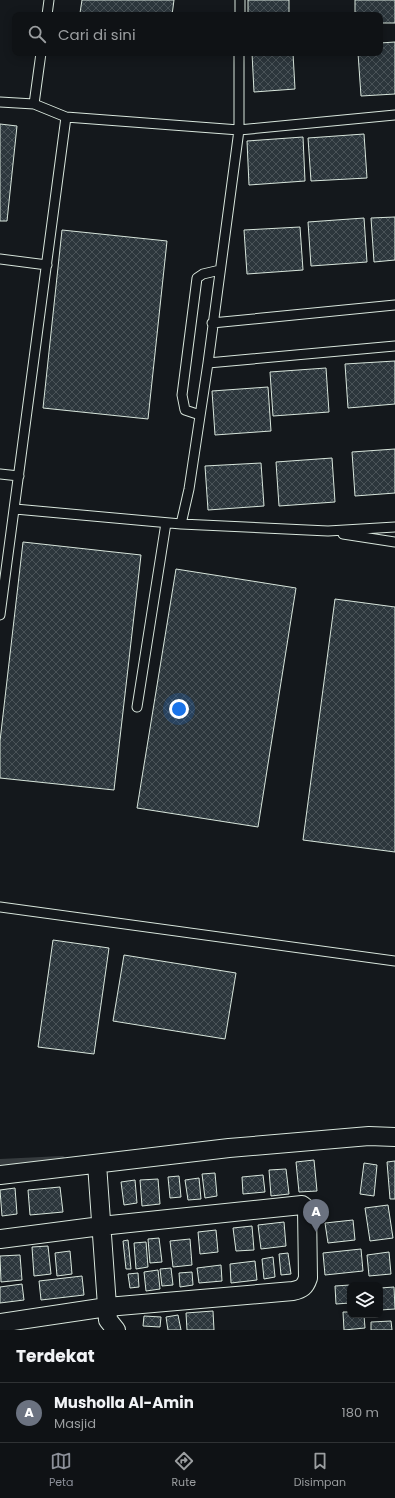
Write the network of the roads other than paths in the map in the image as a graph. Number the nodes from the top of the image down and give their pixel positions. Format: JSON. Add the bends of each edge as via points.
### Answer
{"nodes":[{"id":1,"x":49,"y":0,"type":"edge"},
{"id":2,"x":240,"y":0,"type":"edge"},
{"id":3,"x":47,"y":12,"type":"edge"},
{"id":4,"x":240,"y":12,"type":"edge"},
{"id":5,"x":41,"y":56,"type":"edge"},
{"id":6,"x":239,"y":56,"type":"edge"},
{"id":7,"x":0,"y":102,"type":"edge"},
{"id":8,"x":34,"y":104,"type":"junction"},
{"id":9,"x":395,"y":115,"type":"edge"},
{"id":10,"x":66,"y":117,"type":"junction"},
{"id":11,"x":238,"y":130,"type":"junction"},
{"id":12,"x":0,"y":259,"type":"edge"},
{"id":13,"x":47,"y":265,"type":"junction"},
{"id":14,"x":220,"y":270,"type":"junction"},
{"id":15,"x":395,"y":305,"type":"edge"},
{"id":16,"x":212,"y":323,"type":"junction"},
{"id":17,"x":395,"y":346,"type":"edge"},
{"id":18,"x":208,"y":363,"type":"junction"},
{"id":19,"x":200,"y":415,"type":"junction"},
{"id":20,"x":0,"y":474,"type":"edge"},
{"id":21,"x":19,"y":476,"type":"junction"},
{"id":22,"x":15,"y":509,"type":"junction"},
{"id":23,"x":166,"y":522,"type":"junction"},
{"id":24,"x":181,"y":524,"type":"junction"},
{"id":25,"x":395,"y":527,"type":"edge"},
{"id":26,"x":328,"y":531,"type":"junction"},
{"id":27,"x":395,"y":542,"type":"edge"},
{"id":28,"x":0,"y":615,"type":"edge"},
{"id":29,"x":137,"y":707,"type":"dead end"},
{"id":30,"x":0,"y":907,"type":"edge"},
{"id":31,"x":395,"y":961,"type":"edge"},
{"id":32,"x":395,"y":1137,"type":"edge"},
{"id":33,"x":97,"y":1164,"type":"junction"},
{"id":34,"x":0,"y":1175,"type":"edge"},
{"id":35,"x":101,"y":1226,"type":"junction"},
{"id":36,"x":0,"y":1240,"type":"edge"},
{"id":37,"x":107,"y":1307,"type":"junction"},
{"id":38,"x":0,"y":1323,"type":"edge"},
{"id":39,"x":116,"y":1330,"type":"edge"}],
"edges":[{"from":1,"to":3,"type":"lane"},
{"from":2,"to":4,"type":"lane"},
{"from":5,"to":8,"type":"lane"},
{"from":6,"to":11,"type":"lane"},
{"from":7,"to":8,"type":"lane"},
{"from":8,"to":10,"type":"lane"},
{"from":9,"to":11,"type":"lane"},
{"from":10,"to":11,"type":"lane"},
{"from":10,"to":13,"type":"lane"},
{"from":11,"to":14,"type":"lane"},
{"from":12,"to":13,"type":"lane"},
{"from":13,"to":21,"type":"lane"},
{"from":14,"to":16,"type":"lane"},
{"from":14,"to":19,"type":"lane","via":[[197,278],[182,395],[185,410]]},
{"from":15,"to":16,"type":"lane"},
{"from":16,"to":18,"type":"lane"},
{"from":17,"to":18,"type":"lane"},
{"from":18,"to":19,"type":"lane"},
{"from":19,"to":24,"type":"lane"},
{"from":20,"to":21,"type":"lane"},
{"from":21,"to":22,"type":"lane"},
{"from":22,"to":23,"type":"lane"},
{"from":22,"to":28,"type":"lane"},
{"from":23,"to":24,"type":"lane"},
{"from":23,"to":29,"type":"lane"},
{"from":24,"to":26,"type":"lane"},
{"from":25,"to":26,"type":"lane"},
{"from":26,"to":27,"type":"lane"},
{"from":30,"to":31,"type":"lane"},
{"from":32,"to":33,"type":"street","via":[[368,1136],[229,1148]]},
{"from":33,"to":34,"type":"street"},
{"from":33,"to":35,"type":"street"},
{"from":35,"to":36,"type":"street"},
{"from":35,"to":37,"type":"street"},
{"from":35,"to":37,"type":"street","via":[[295,1206],[305,1207],[307,1213],[308,1278],[302,1288],[293,1291]]},
{"from":37,"to":38,"type":"street"},
{"from":37,"to":39,"type":"street","via":[[108,1320]]}]}
